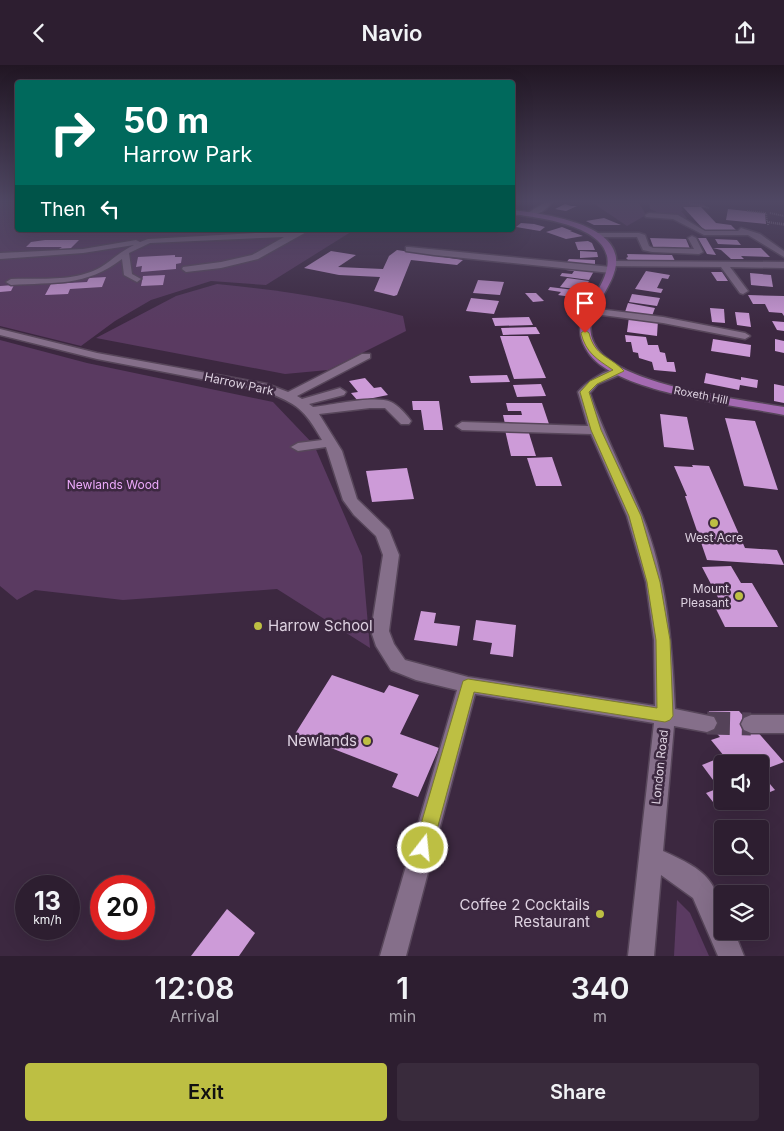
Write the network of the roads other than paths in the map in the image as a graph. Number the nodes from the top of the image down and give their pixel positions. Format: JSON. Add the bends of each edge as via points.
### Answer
{"nodes":[{"id":1,"x":125,"y":245,"type":"edge"},
{"id":2,"x":141,"y":245,"type":"edge"},
{"id":3,"x":277,"y":245,"type":"edge"},
{"id":4,"x":605,"y":245,"type":"edge"},
{"id":5,"x":645,"y":245,"type":"edge"},
{"id":6,"x":696,"y":245,"type":"edge"},
{"id":7,"x":770,"y":245,"type":"edge"},
{"id":8,"x":409,"y":249,"type":"dead end"},
{"id":9,"x":125,"y":252,"type":"junction"},
{"id":10,"x":784,"y":255,"type":"edge"},
{"id":11,"x":0,"y":256,"type":"edge"},
{"id":12,"x":611,"y":262,"type":"junction"},
{"id":13,"x":724,"y":265,"type":"junction"},
{"id":14,"x":784,"y":265,"type":"edge"},
{"id":15,"x":186,"y":269,"type":"dead end"},
{"id":16,"x":137,"y":279,"type":"dead end"},
{"id":17,"x":11,"y":282,"type":"dead end"},
{"id":18,"x":743,"y":291,"type":"dead end"},
{"id":19,"x":590,"y":311,"type":"junction"},
{"id":20,"x":0,"y":332,"type":"edge"},
{"id":21,"x":745,"y":336,"type":"dead end"},
{"id":22,"x":366,"y":356,"type":"dead end"},
{"id":23,"x":620,"y":371,"type":"junction"},
{"id":24,"x":340,"y":392,"type":"dead end"},
{"id":25,"x":301,"y":403,"type":"junction"},
{"id":26,"x":784,"y":411,"type":"edge"},
{"id":27,"x":405,"y":421,"type":"dead end"},
{"id":28,"x":462,"y":426,"type":"dead end"},
{"id":29,"x":596,"y":430,"type":"junction"},
{"id":30,"x":330,"y":443,"type":"junction"},
{"id":31,"x":298,"y":447,"type":"dead end"},
{"id":32,"x":468,"y":685,"type":"junction"},
{"id":33,"x":665,"y":716,"type":"junction"},
{"id":34,"x":707,"y":723,"type":"tunnel mouth"},
{"id":35,"x":784,"y":723,"type":"edge"},
{"id":36,"x":751,"y":724,"type":"tunnel mouth"},
{"id":37,"x":651,"y":858,"type":"junction"},
{"id":38,"x":392,"y":956,"type":"edge"},
{"id":39,"x":641,"y":956,"type":"edge"},
{"id":40,"x":731,"y":956,"type":"edge"}],
"edges":[{"from":1,"to":11,"type":"street","via":[[83,251]]},
{"from":2,"to":9,"type":"street"},
{"from":3,"to":15,"type":"street","via":[[256,257]]},
{"from":4,"to":12,"type":"main road"},
{"from":5,"to":6,"type":"street","via":[[652,250],[699,251]]},
{"from":7,"to":10,"type":"street"},
{"from":8,"to":12,"type":"street","via":[[472,257]]},
{"from":9,"to":16,"type":"street","via":[[128,275]]},
{"from":9,"to":17,"type":"street","via":[[103,269],[80,278]]},
{"from":12,"to":13,"type":"street"},
{"from":12,"to":19,"type":"main road"},
{"from":13,"to":14,"type":"street"},
{"from":13,"to":18,"type":"street"},
{"from":19,"to":21,"type":"street","via":[[663,320]]},
{"from":19,"to":23,"type":"main road","via":[[585,326],[588,345],[606,363]]},
{"from":20,"to":25,"type":"street","name":"Harrow Park","via":[[66,350],[267,388]]},
{"from":22,"to":25,"type":"street"},
{"from":23,"to":26,"type":"main road","name":"Roxeth Hill","via":[[654,386]]},
{"from":23,"to":29,"type":"street","name":"London Road","via":[[594,382],[584,392]]},
{"from":24,"to":25,"type":"street"},
{"from":25,"to":27,"type":"street","via":[[388,405]]},
{"from":25,"to":30,"type":"street"},
{"from":28,"to":29,"type":"street"},
{"from":29,"to":33,"type":"street","name":"London Road","via":[[635,516],[654,582],[663,640]]},
{"from":30,"to":31,"type":"street"},
{"from":30,"to":32,"type":"street","via":[[350,500],[383,534],[392,555],[380,631],[385,646],[398,665],[416,673]]},
{"from":32,"to":33,"type":"street"},
{"from":32,"to":38,"type":"street"},
{"from":33,"to":34,"type":"street"},
{"from":33,"to":37,"type":"street","name":"London Road"},
{"from":35,"to":36,"type":"street"},
{"from":37,"to":39,"type":"street","name":"London Road"},
{"from":37,"to":40,"type":"street","via":[[678,870],[702,889]]}]}
